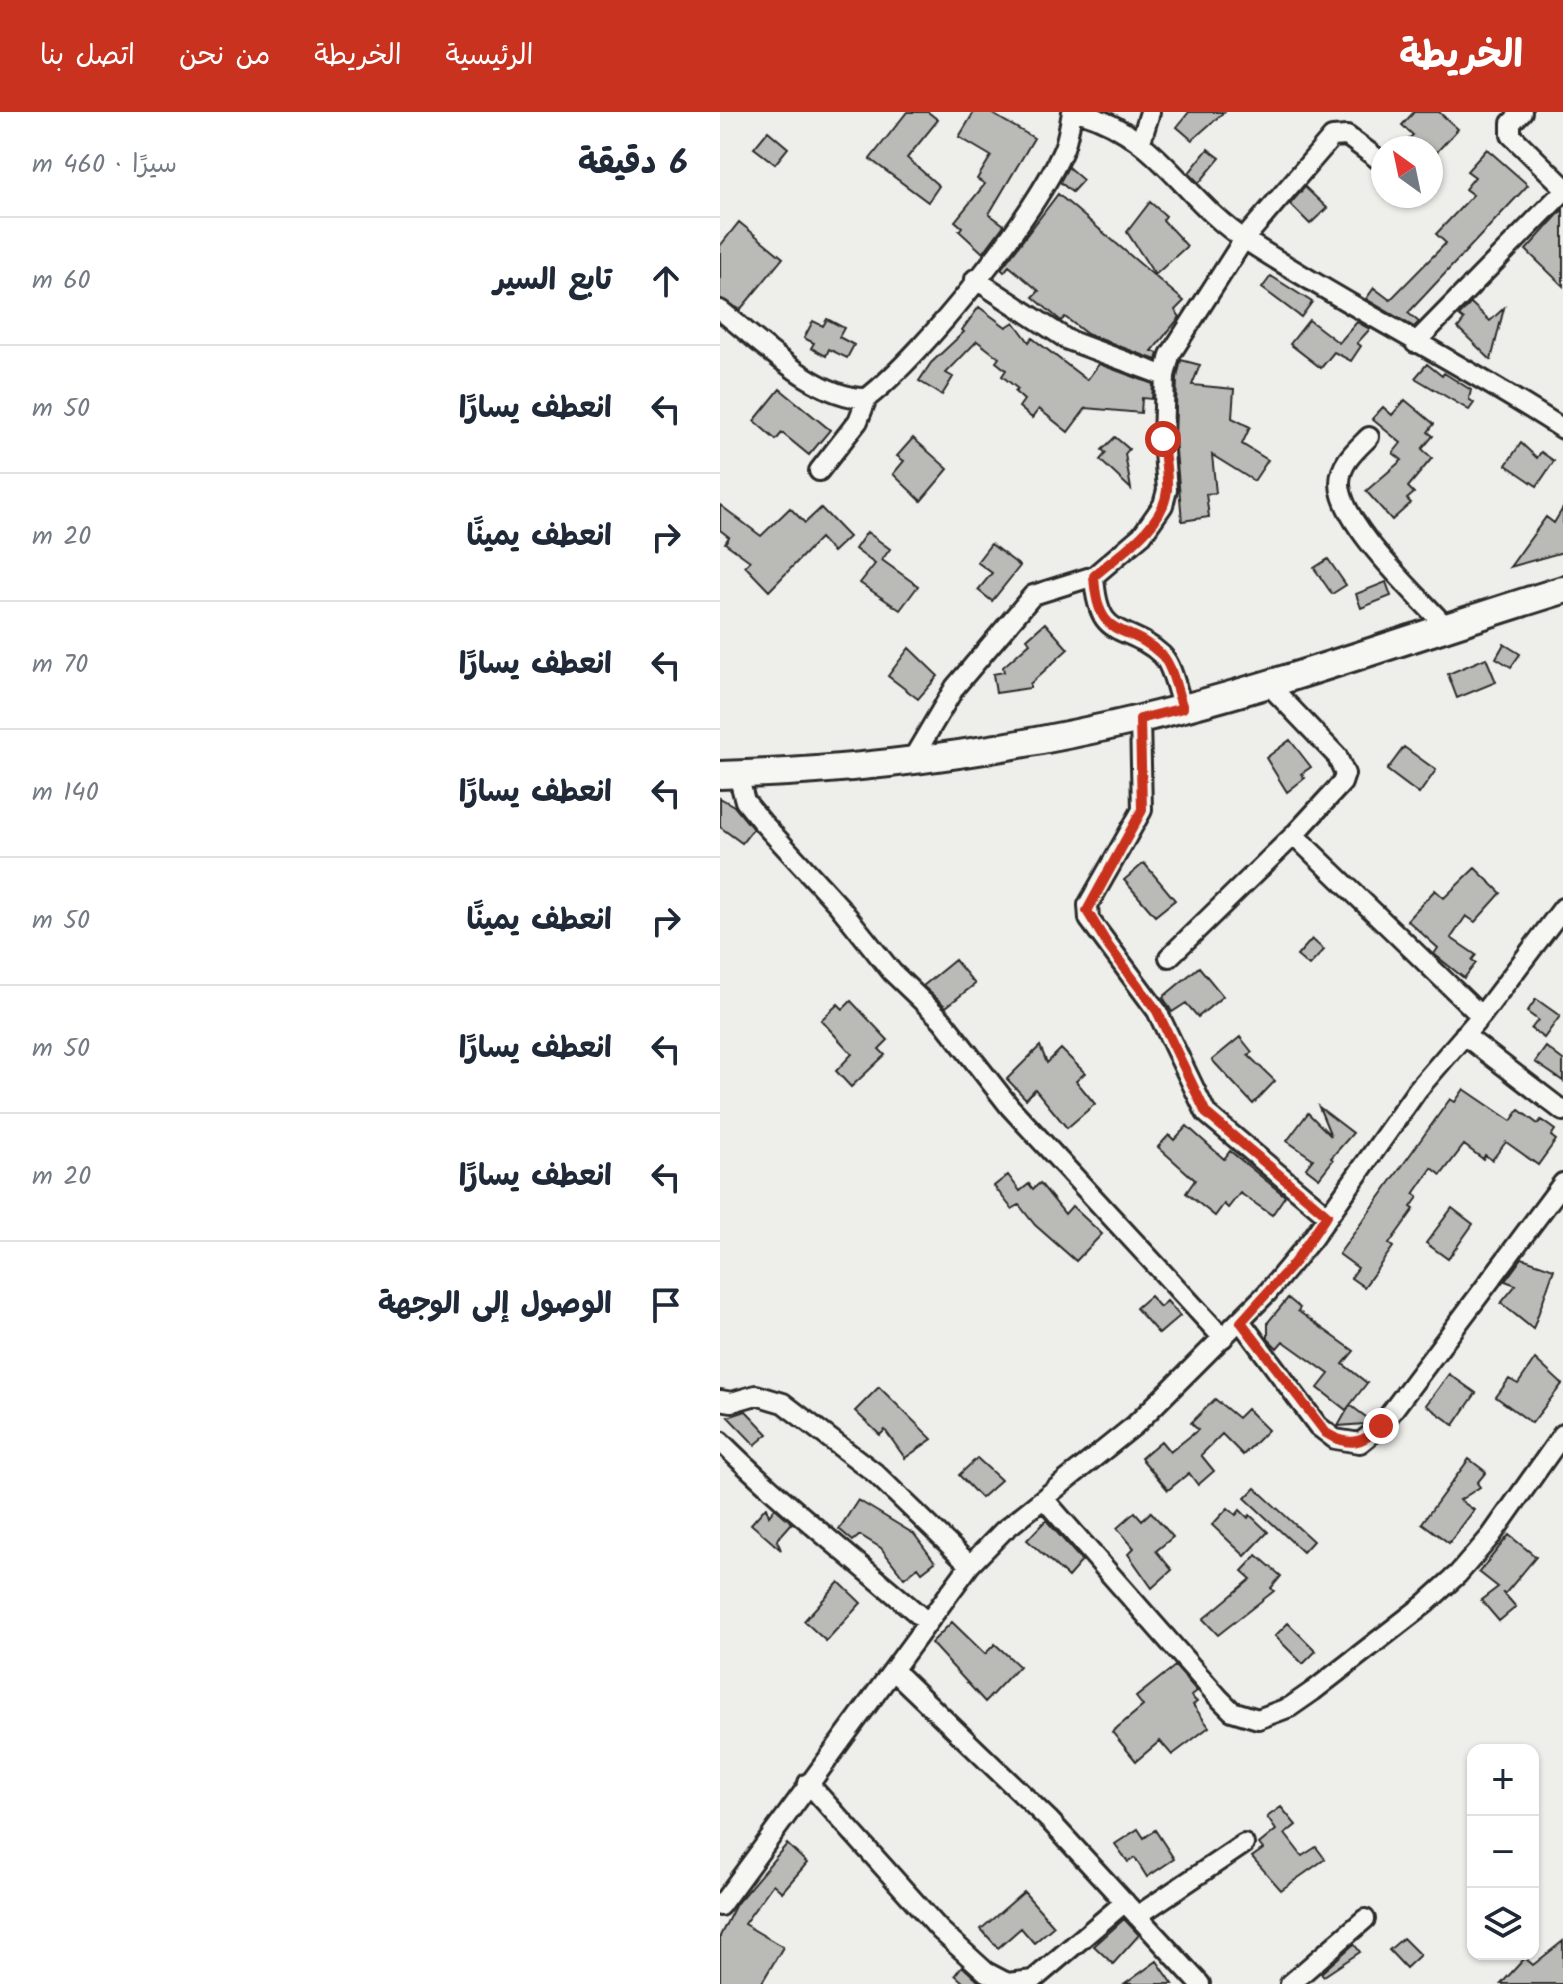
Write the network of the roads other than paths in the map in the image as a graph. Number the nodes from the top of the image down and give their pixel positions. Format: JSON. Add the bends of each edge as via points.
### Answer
{"nodes":[{"id":1,"x":1072,"y":112,"type":"edge"},
{"id":2,"x":1080,"y":112,"type":"edge"},
{"id":3,"x":1150,"y":112,"type":"edge"},
{"id":4,"x":1522,"y":112,"type":"edge"},
{"id":5,"x":1141,"y":141,"type":"junction"},
{"id":6,"x":1371,"y":154,"type":"edge"},
{"id":7,"x":1563,"y":186,"type":"edge"},
{"id":8,"x":1563,"y":192,"type":"edge"},
{"id":9,"x":1244,"y":239,"type":"junction"},
{"id":10,"x":975,"y":279,"type":"junction"},
{"id":11,"x":720,"y":310,"type":"edge"},
{"id":12,"x":1415,"y":343,"type":"junction"},
{"id":13,"x":1165,"y":376,"type":"junction"},
{"id":14,"x":867,"y":398,"type":"junction"},
{"id":15,"x":1563,"y":406,"type":"edge"},
{"id":16,"x":1556,"y":424,"type":"edge"},
{"id":17,"x":1369,"y":437,"type":"dead end"},
{"id":18,"x":819,"y":471,"type":"dead end"},
{"id":19,"x":1094,"y":576,"type":"junction"},
{"id":20,"x":1563,"y":590,"type":"edge"},
{"id":21,"x":1445,"y":626,"type":"junction"},
{"id":22,"x":1267,"y":683,"type":"junction"},
{"id":23,"x":1183,"y":708,"type":"junction"},
{"id":24,"x":1140,"y":719,"type":"junction"},
{"id":25,"x":910,"y":763,"type":"junction"},
{"id":26,"x":729,"y":775,"type":"edge"},
{"id":27,"x":1294,"y":835,"type":"junction"},
{"id":28,"x":1563,"y":908,"type":"edge"},
{"id":29,"x":1169,"y":957,"type":"dead end"},
{"id":30,"x":1481,"y":1016,"type":"junction"},
{"id":31,"x":1464,"y":1035,"type":"junction"},
{"id":32,"x":1563,"y":1111,"type":"edge"},
{"id":33,"x":1563,"y":1183,"type":"edge"},
{"id":34,"x":1327,"y":1215,"type":"junction"},
{"id":35,"x":1241,"y":1322,"type":"junction"},
{"id":36,"x":1223,"y":1338,"type":"junction"},
{"id":37,"x":720,"y":1400,"type":"edge"},
{"id":38,"x":1563,"y":1434,"type":"edge"},
{"id":39,"x":720,"y":1441,"type":"edge"},
{"id":40,"x":1044,"y":1499,"type":"junction"},
{"id":41,"x":970,"y":1565,"type":"junction"},
{"id":42,"x":927,"y":1622,"type":"junction"},
{"id":43,"x":893,"y":1670,"type":"junction"},
{"id":44,"x":808,"y":1783,"type":"junction"},
{"id":45,"x":1244,"y":1844,"type":"dead end"},
{"id":46,"x":720,"y":1906,"type":"edge"},
{"id":47,"x":1131,"y":1909,"type":"junction"},
{"id":48,"x":1365,"y":1919,"type":"dead end"},
{"id":49,"x":1200,"y":1984,"type":"edge"},
{"id":50,"x":1290,"y":1984,"type":"edge"}],
"edges":[{"from":1,"to":10,"type":"street","via":[[1057,163]]},
{"from":2,"to":5,"type":"street","via":[[1115,124]]},
{"from":3,"to":5,"type":"street"},
{"from":4,"to":7,"type":"street","via":[[1511,123],[1511,135]]},
{"from":5,"to":9,"type":"street"},
{"from":6,"to":9,"type":"street","via":[[1347,136],[1332,137]]},
{"from":8,"to":12,"type":"street"},
{"from":9,"to":12,"type":"street"},
{"from":9,"to":13,"type":"street","via":[[1178,341]]},
{"from":10,"to":13,"type":"street","via":[[1068,340]]},
{"from":10,"to":14,"type":"street"},
{"from":11,"to":14,"type":"street","via":[[824,389]]},
{"from":12,"to":16,"type":"street"},
{"from":13,"to":19,"type":"street","via":[[1163,505],[1142,535]]},
{"from":14,"to":18,"type":"street","via":[[858,421]]},
{"from":15,"to":16,"type":"street"},
{"from":17,"to":21,"type":"street","via":[[1342,469],[1342,499]]},
{"from":19,"to":23,"type":"street","via":[[1103,617],[1163,656]]},
{"from":19,"to":25,"type":"street","via":[[1033,595],[955,687]]},
{"from":20,"to":21,"type":"main road"},
{"from":21,"to":22,"type":"main road"},
{"from":22,"to":23,"type":"main road"},
{"from":22,"to":27,"type":"street","via":[[1337,756],[1345,774]]},
{"from":23,"to":24,"type":"main road"},
{"from":24,"to":25,"type":"main road"},
{"from":24,"to":34,"type":"street","via":[[1142,810],[1088,905],[1089,919],[1157,1011],[1206,1113]]},
{"from":25,"to":26,"type":"main road"},
{"from":26,"to":36,"type":"street","via":[[762,822],[892,972],[942,1020],[1010,1107]]},
{"from":27,"to":29,"type":"street"},
{"from":27,"to":30,"type":"street"},
{"from":28,"to":30,"type":"street"},
{"from":30,"to":31,"type":"street"},
{"from":31,"to":32,"type":"street"},
{"from":31,"to":34,"type":"street"},
{"from":33,"to":35,"type":"street","via":[[1381,1426],[1360,1443],[1335,1439],[1318,1426]]},
{"from":34,"to":35,"type":"street","via":[[1294,1263]]},
{"from":35,"to":36,"type":"street"},
{"from":36,"to":40,"type":"street","via":[[1135,1425]]},
{"from":37,"to":41,"type":"street","via":[[756,1395],[783,1403],[875,1473]]},
{"from":38,"to":40,"type":"street","via":[[1458,1574],[1290,1707],[1258,1719],[1232,1711],[1218,1697]]},
{"from":39,"to":42,"type":"street"},
{"from":40,"to":41,"type":"street"},
{"from":41,"to":42,"type":"street"},
{"from":42,"to":43,"type":"street"},
{"from":43,"to":44,"type":"street"},
{"from":43,"to":47,"type":"street","via":[[1050,1821]]},
{"from":44,"to":46,"type":"street"},
{"from":44,"to":47,"type":"street","via":[[940,1930],[986,1972],[1007,1983],[1033,1980]]},
{"from":45,"to":47,"type":"street"},
{"from":47,"to":49,"type":"street"},
{"from":48,"to":50,"type":"street"}]}
